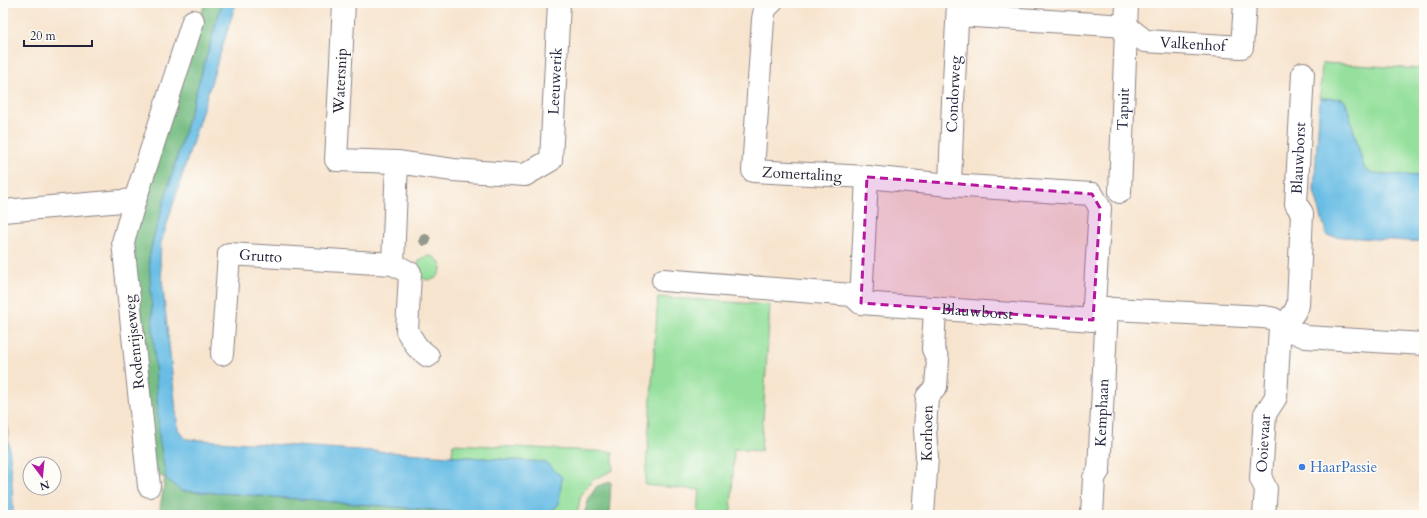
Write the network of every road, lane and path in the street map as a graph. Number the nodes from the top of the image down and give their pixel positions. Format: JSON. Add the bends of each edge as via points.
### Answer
{"nodes":[{"id":1,"x":344,"y":3,"type":"edge"},
{"id":2,"x":559,"y":3,"type":"edge"},
{"id":3,"x":771,"y":3,"type":"edge"},
{"id":4,"x":1127,"y":3,"type":"edge"},
{"id":5,"x":1245,"y":3,"type":"edge"},
{"id":6,"x":958,"y":9,"type":"edge"},
{"id":7,"x":193,"y":21,"type":"dead end"},
{"id":8,"x":1126,"y":26,"type":"junction"},
{"id":9,"x":1302,"y":73,"type":"dead end"},
{"id":10,"x":396,"y":162,"type":"junction"},
{"id":11,"x":867,"y":177,"type":"junction"},
{"id":12,"x":950,"y":185,"type":"junction"},
{"id":13,"x":1120,"y":192,"type":"dead end"},
{"id":14,"x":135,"y":200,"type":"junction"},
{"id":15,"x":3,"y":211,"type":"edge"},
{"id":16,"x":393,"y":264,"type":"junction"},
{"id":17,"x":662,"y":280,"type":"dead end"},
{"id":18,"x":860,"y":303,"type":"junction"},
{"id":19,"x":935,"y":308,"type":"junction"},
{"id":20,"x":1098,"y":312,"type":"junction"},
{"id":21,"x":1288,"y":320,"type":"junction"},
{"id":22,"x":1424,"y":344,"type":"edge"},
{"id":23,"x":222,"y":354,"type":"dead end"},
{"id":24,"x":428,"y":356,"type":"dead end"},
{"id":25,"x":149,"y":486,"type":"dead end"},
{"id":26,"x":923,"y":515,"type":"edge"},
{"id":27,"x":1092,"y":515,"type":"edge"},
{"id":28,"x":1264,"y":515,"type":"edge"}],
"edges":[{"from":1,"to":10,"type":"street","name":"Watersnip","via":[[336,160]]},
{"from":2,"to":10,"type":"street","name":"Leeuwerik","via":[[551,160],[525,175],[453,170]]},
{"from":3,"to":11,"type":"street","name":"Zomertaling","via":[[765,9],[763,19],[753,171]]},
{"from":4,"to":8,"type":"street"},
{"from":5,"to":8,"type":"street","name":"Valkenhof","via":[[1242,47],[1145,41]]},
{"from":6,"to":8,"type":"street"},
{"from":6,"to":12,"type":"street","name":"Condorweg"},
{"from":7,"to":14,"type":"street","name":"Rodenrijseweg"},
{"from":8,"to":13,"type":"street","name":"Tapuit"},
{"from":9,"to":21,"type":"street","name":"Blauwborst","via":[[1296,204],[1302,213],[1298,305]]},
{"from":10,"to":16,"type":"street"},
{"from":11,"to":12,"type":"street","name":"Zomertaling"},
{"from":11,"to":18,"type":"street"},
{"from":12,"to":20,"type":"street","name":"Kemphaan","via":[[1092,194],[1100,208]]},
{"from":14,"to":15,"type":"street"},
{"from":14,"to":25,"type":"street","name":"Rodenrijseweg","via":[[123,242]]},
{"from":16,"to":23,"type":"street","name":"Grutto","via":[[229,254]]},
{"from":16,"to":24,"type":"street","name":"Grutto","via":[[410,273],[407,331],[417,347]]},
{"from":17,"to":18,"type":"street","name":"Blauwborst","via":[[852,295]]},
{"from":18,"to":19,"type":"street","name":"Blauwborst"},
{"from":19,"to":20,"type":"street","name":"Blauwborst"},
{"from":19,"to":26,"type":"street","name":"Korhoen","via":[[933,349],[938,360],[936,387],[928,397]]},
{"from":20,"to":21,"type":"street","name":"Blauwborst","via":[[1263,317],[1278,322]]},
{"from":20,"to":27,"type":"street","name":"Kemphaan","via":[[1100,453],[1099,470],[1094,478]]},
{"from":21,"to":22,"type":"street","name":"Blauwborst","via":[[1306,337]]},
{"from":21,"to":28,"type":"street","name":"Ooievaar","via":[[1276,397],[1265,414],[1261,479],[1266,489]]}]}
